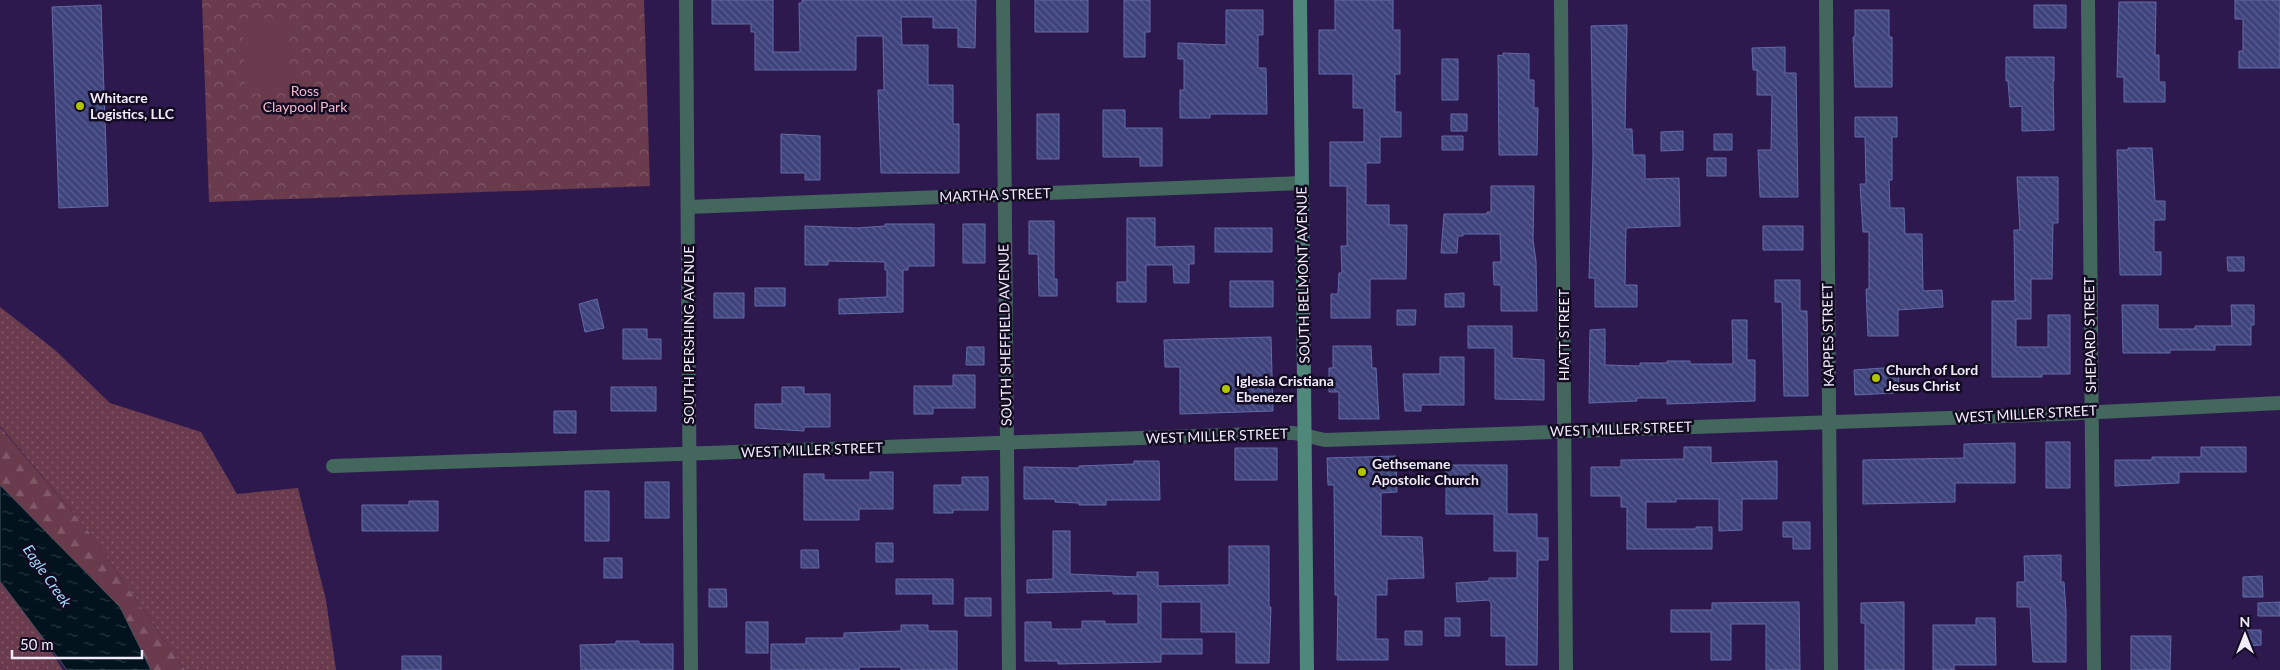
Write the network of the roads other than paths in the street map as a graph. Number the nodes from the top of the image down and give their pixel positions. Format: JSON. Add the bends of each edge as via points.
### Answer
{"nodes":[{"id":1,"x":686,"y":0,"type":"edge"},
{"id":2,"x":1002,"y":0,"type":"edge"},
{"id":3,"x":1300,"y":0,"type":"edge"},
{"id":4,"x":1561,"y":0,"type":"edge"},
{"id":5,"x":1826,"y":0,"type":"edge"},
{"id":6,"x":2088,"y":0,"type":"edge"},
{"id":7,"x":1302,"y":184,"type":"junction"},
{"id":8,"x":1004,"y":195,"type":"junction"},
{"id":9,"x":688,"y":207,"type":"junction"},
{"id":10,"x":2280,"y":403,"type":"edge"},
{"id":11,"x":2091,"y":412,"type":"junction"},
{"id":12,"x":1829,"y":422,"type":"junction"},
{"id":13,"x":1564,"y":430,"type":"junction"},
{"id":14,"x":1305,"y":436,"type":"junction"},
{"id":15,"x":1006,"y":443,"type":"junction"},
{"id":16,"x":690,"y":454,"type":"junction"},
{"id":17,"x":333,"y":466,"type":"dead end"},
{"id":18,"x":691,"y":670,"type":"edge"},
{"id":19,"x":1009,"y":670,"type":"edge"},
{"id":20,"x":1307,"y":670,"type":"edge"},
{"id":21,"x":1566,"y":670,"type":"edge"},
{"id":22,"x":1831,"y":670,"type":"edge"},
{"id":23,"x":2094,"y":670,"type":"edge"}],
"edges":[{"from":1,"to":9,"type":"street","name":"SOUTH PERSHING AVENUE"},
{"from":2,"to":8,"type":"street","name":"SOUTH SHEFFIELD AVENUE"},
{"from":3,"to":7,"type":"main road","name":"SOUTH BELMONT AVENUE"},
{"from":4,"to":13,"type":"street","name":"HIATT STREET"},
{"from":5,"to":12,"type":"street","name":"KAPPES STREET"},
{"from":6,"to":11,"type":"street","name":"SHEPARD STREET"},
{"from":7,"to":8,"type":"street","name":"MARTHA STREET"},
{"from":7,"to":14,"type":"main road","name":"SOUTH BELMONT AVENUE"},
{"from":8,"to":9,"type":"street","name":"MARTHA STREET"},
{"from":8,"to":15,"type":"street","name":"SOUTH SHEFFIELD AVENUE"},
{"from":9,"to":16,"type":"street","name":"SOUTH PERSHING AVENUE"},
{"from":10,"to":11,"type":"street","name":"WEST MILLER STREET"},
{"from":11,"to":12,"type":"street","name":"WEST MILLER STREET"},
{"from":11,"to":23,"type":"street","name":"SHEPARD STREET"},
{"from":12,"to":13,"type":"street","name":"WEST MILLER STREET"},
{"from":12,"to":22,"type":"street","name":"KAPPES STREET"},
{"from":13,"to":14,"type":"street","name":"WEST MILLER STREET","via":[[1325,440]]},
{"from":13,"to":21,"type":"street","name":"HIATT STREET"},
{"from":14,"to":15,"type":"street","name":"WEST MILLER STREET","via":[[1285,433]]},
{"from":14,"to":20,"type":"main road","name":"SOUTH BELMONT AVENUE"},
{"from":15,"to":16,"type":"street","name":"WEST MILLER STREET"},
{"from":15,"to":19,"type":"street","name":"SOUTH SHEFFIELD AVENUE"},
{"from":16,"to":17,"type":"street","name":"WEST MILLER STREET"},
{"from":16,"to":18,"type":"street","name":"SOUTH PERSHING AVENUE"}]}
